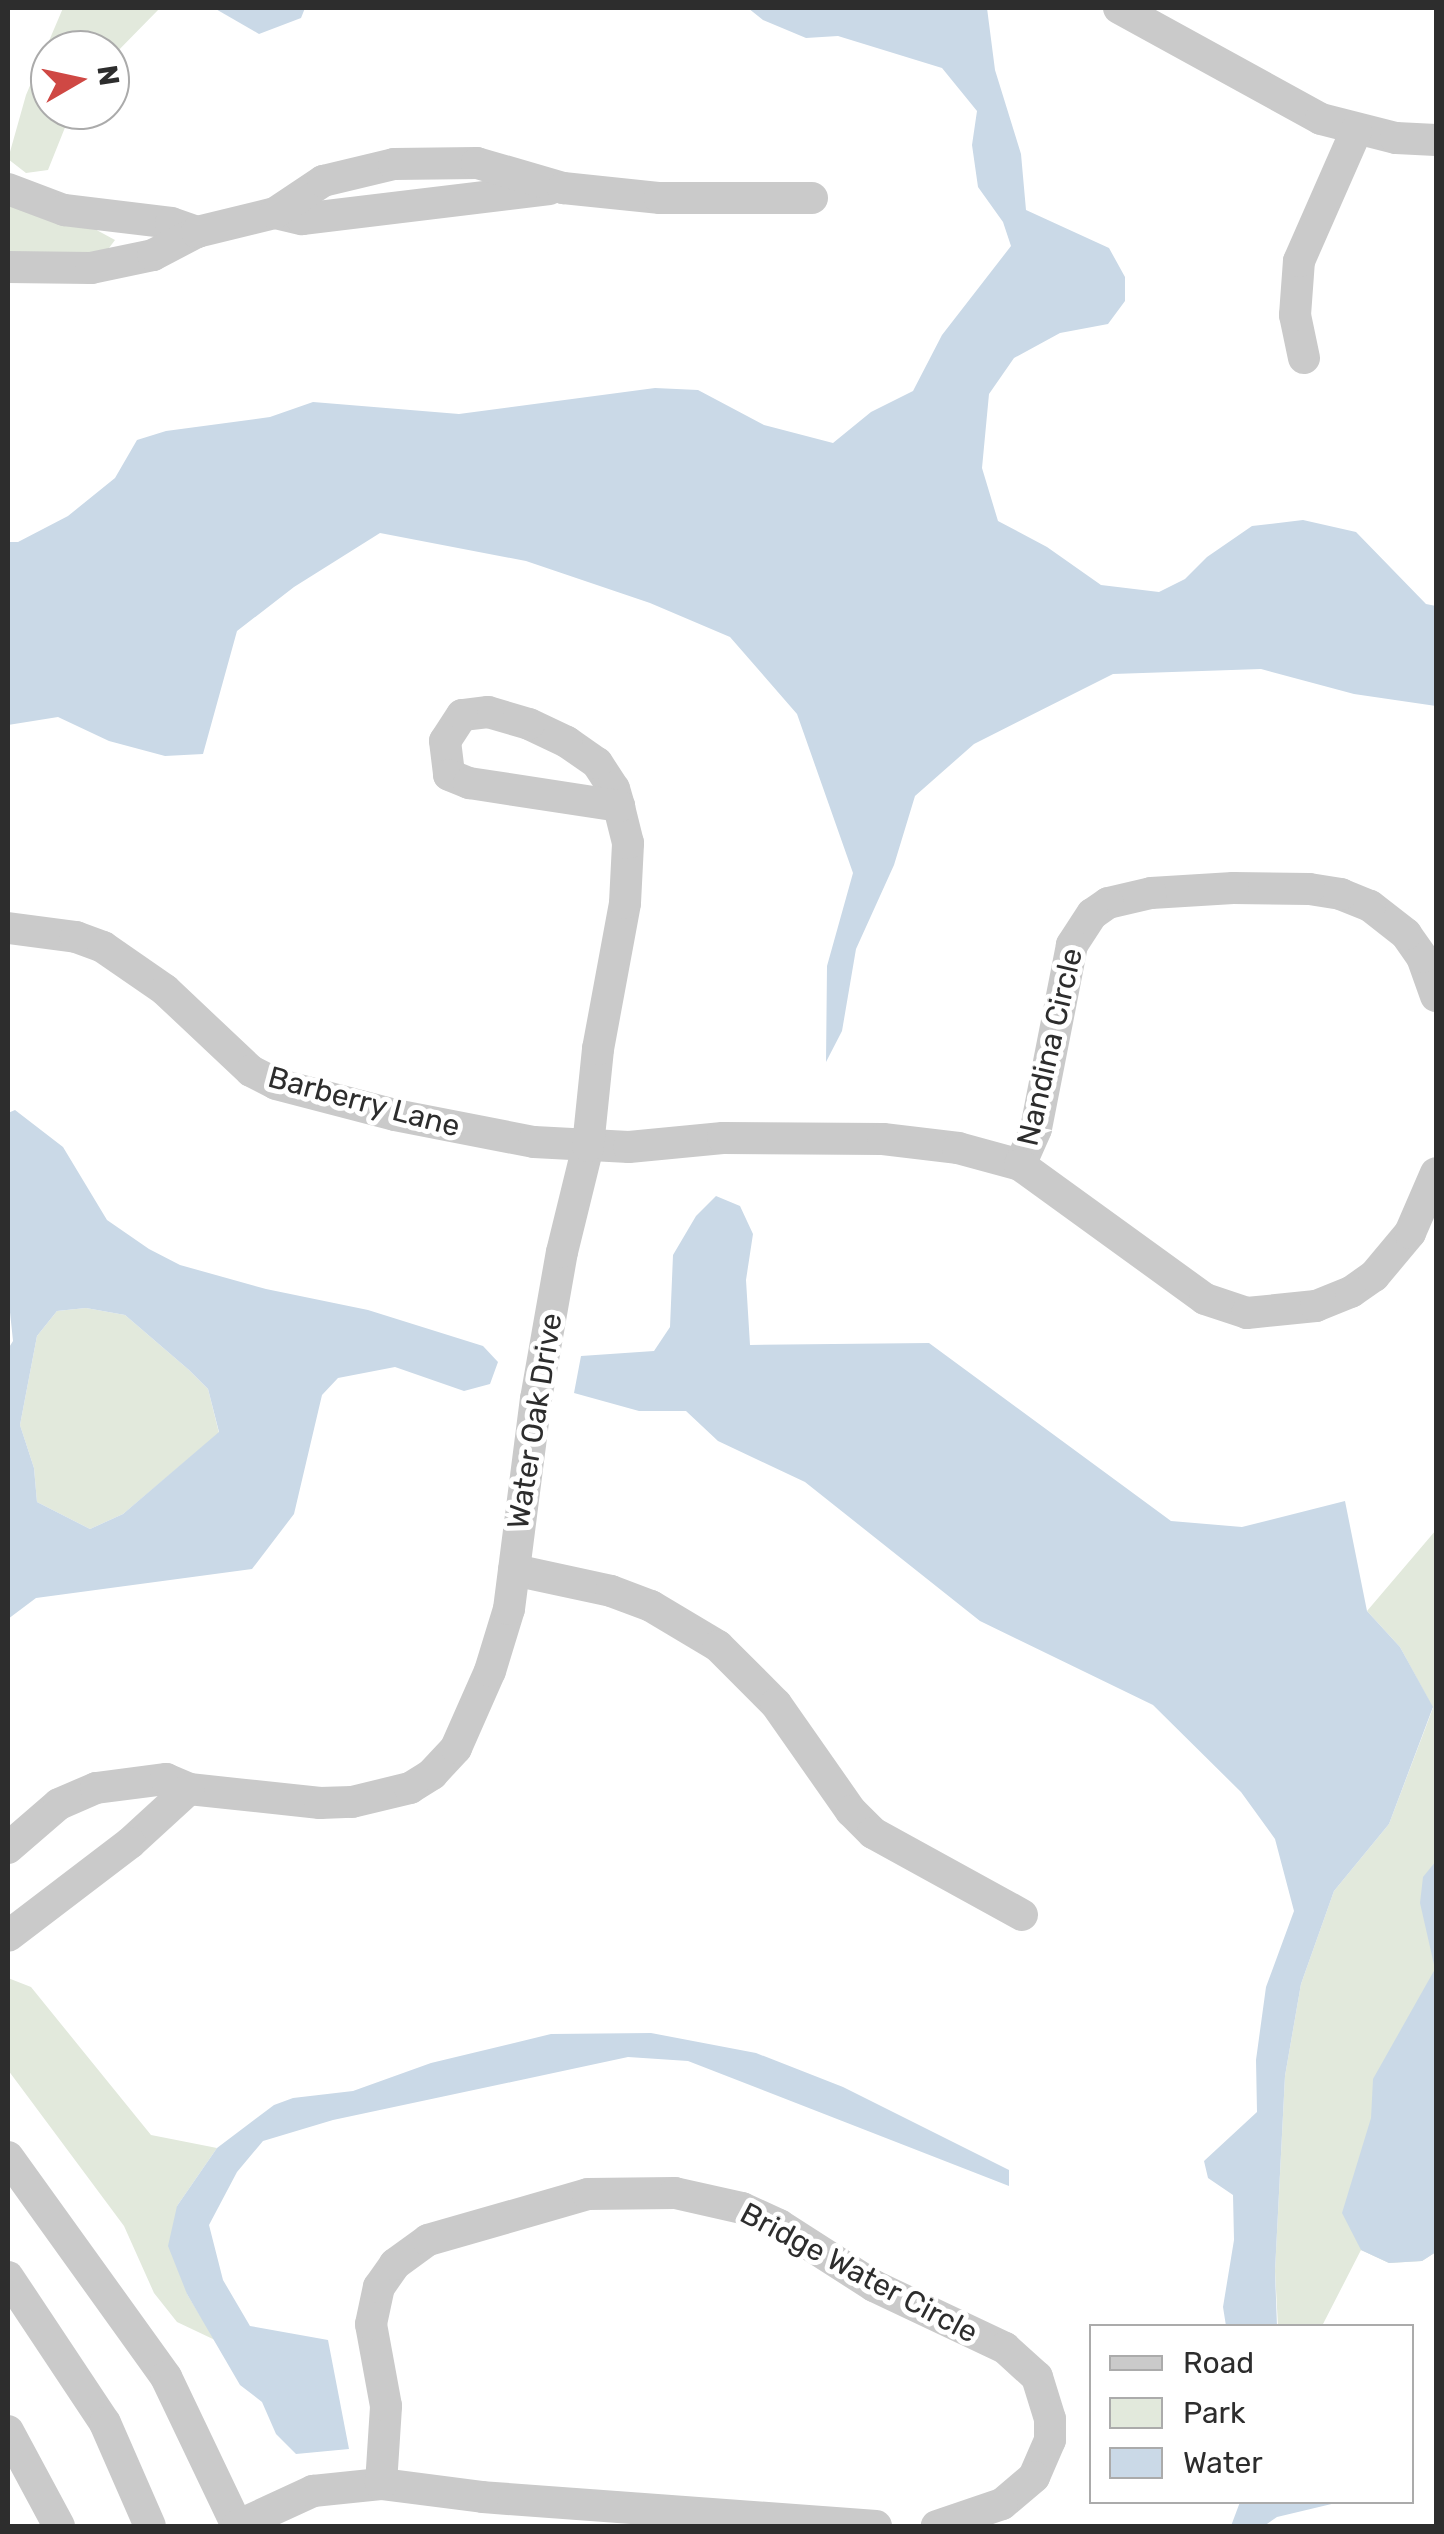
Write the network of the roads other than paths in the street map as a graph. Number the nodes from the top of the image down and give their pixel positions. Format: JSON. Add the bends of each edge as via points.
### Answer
{"nodes":[{"id":1,"x":1119,"y":8,"type":"edge"},
{"id":2,"x":1356,"y":131,"type":"junction"},
{"id":3,"x":1436,"y":140,"type":"edge"},
{"id":4,"x":563,"y":188,"type":"junction"},
{"id":5,"x":8,"y":189,"type":"edge"},
{"id":6,"x":812,"y":198,"type":"dead end"},
{"id":7,"x":275,"y":213,"type":"junction"},
{"id":8,"x":197,"y":232,"type":"junction"},
{"id":9,"x":8,"y":268,"type":"edge"},
{"id":10,"x":1304,"y":358,"type":"dead end"},
{"id":11,"x":619,"y":806,"type":"junction"},
{"id":12,"x":8,"y":928,"type":"edge"},
{"id":13,"x":1436,"y":996,"type":"edge"},
{"id":14,"x":588,"y":1146,"type":"junction"},
{"id":15,"x":1020,"y":1165,"type":"junction"},
{"id":16,"x":1436,"y":1173,"type":"edge"},
{"id":17,"x":514,"y":1570,"type":"junction"},
{"id":18,"x":190,"y":1790,"type":"junction"},
{"id":19,"x":8,"y":1848,"type":"edge"},
{"id":20,"x":1022,"y":1914,"type":"dead end"},
{"id":21,"x":8,"y":1936,"type":"edge"},
{"id":22,"x":8,"y":2156,"type":"edge"},
{"id":23,"x":8,"y":2278,"type":"edge"},
{"id":24,"x":8,"y":2431,"type":"edge"},
{"id":25,"x":381,"y":2484,"type":"junction"},
{"id":26,"x":60,"y":2526,"type":"edge"},
{"id":27,"x":150,"y":2526,"type":"edge"},
{"id":28,"x":237,"y":2526,"type":"edge"},
{"id":29,"x":876,"y":2526,"type":"edge"},
{"id":30,"x":937,"y":2526,"type":"edge"}],
"edges":[{"from":1,"to":2,"type":"street","via":[[1286,103]]},
{"from":2,"to":3,"type":"street"},
{"from":2,"to":10,"type":"street","via":[[1299,261],[1295,316]]},
{"from":4,"to":6,"type":"street","via":[[660,198]]},
{"from":4,"to":7,"type":"street","via":[[302,219]]},
{"from":4,"to":7,"type":"street","via":[[477,163],[394,164],[323,181]]},
{"from":5,"to":8,"type":"street","via":[[64,210]]},
{"from":7,"to":8,"type":"street"},
{"from":8,"to":9,"type":"street","via":[[152,255],[92,268]]},
{"from":11,"to":11,"type":"street","name":"Water Oak Drive","via":[[468,783],[449,775],[445,741],[462,715],[488,712],[529,724],[597,763]]},
{"from":11,"to":14,"type":"street","name":"Water Oak Drive","via":[[628,843],[625,903]]},
{"from":12,"to":14,"type":"street","name":"Barberry Lane","via":[[76,937],[130,961],[228,1053],[276,1084],[495,1136]]},
{"from":13,"to":15,"type":"street","name":"Nandina Circle","via":[[1406,934],[1341,894],[1233,888],[1108,903],[1072,945],[1036,1129]]},
{"from":14,"to":15,"type":"street","name":"Nandina Circle","via":[[850,1138],[958,1148]]},
{"from":14,"to":17,"type":"street","name":"Water Oak Drive","via":[[536,1399]]},
{"from":15,"to":16,"type":"street","name":"Nandina Circle","via":[[1204,1298],[1246,1313],[1316,1306],[1374,1276],[1410,1232]]},
{"from":17,"to":18,"type":"street","name":"Water Oak Drive","via":[[490,1672],[456,1748],[432,1774],[410,1788],[352,1802]]},
{"from":17,"to":20,"type":"street","via":[[611,1591],[718,1646],[776,1704],[851,1811],[874,1832]]},
{"from":18,"to":19,"type":"street","name":"Water Oak Drive","via":[[166,1779],[96,1788],[59,1804]]},
{"from":18,"to":21,"type":"street"},
{"from":22,"to":28,"type":"street","via":[[166,2378]]},
{"from":23,"to":27,"type":"street","via":[[105,2423]]},
{"from":24,"to":26,"type":"street"},
{"from":25,"to":28,"type":"street","via":[[313,2491]]},
{"from":25,"to":29,"type":"street"},
{"from":25,"to":30,"type":"street","name":"Bridge Water Circle","via":[[386,2406],[370,2324],[379,2287],[395,2264],[428,2240],[588,2194],[676,2193],[742,2208],[779,2226],[874,2286],[1005,2348],[1037,2377],[1050,2419],[1047,2449],[1034,2477],[1002,2504]]}]}
